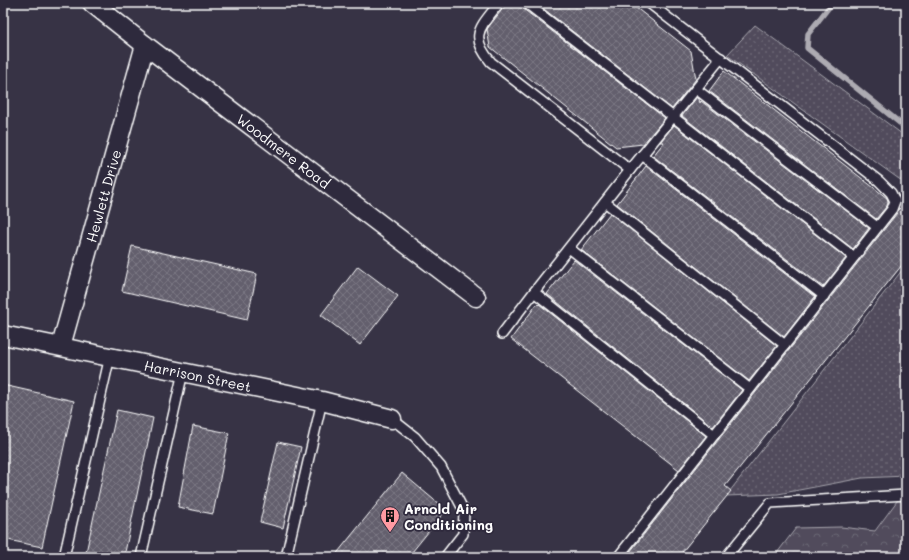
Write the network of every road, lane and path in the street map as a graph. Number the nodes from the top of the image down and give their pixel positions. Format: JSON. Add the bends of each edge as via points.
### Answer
{"nodes":[{"id":1,"x":92,"y":3,"type":"edge"},
{"id":2,"x":499,"y":3,"type":"edge"},
{"id":3,"x":526,"y":3,"type":"edge"},
{"id":4,"x":649,"y":3,"type":"edge"},
{"id":5,"x":145,"y":45,"type":"junction"},
{"id":6,"x":721,"y":58,"type":"junction"},
{"id":7,"x":696,"y":89,"type":"junction"},
{"id":8,"x":673,"y":117,"type":"junction"},
{"id":9,"x":642,"y":155,"type":"junction"},
{"id":10,"x":630,"y":170,"type":"junction"},
{"id":11,"x":605,"y":202,"type":"junction"},
{"id":12,"x":877,"y":228,"type":"junction"},
{"id":13,"x":569,"y":248,"type":"junction"},
{"id":14,"x":854,"y":257,"type":"junction"},
{"id":15,"x":534,"y":292,"type":"junction"},
{"id":16,"x":824,"y":296,"type":"junction"},
{"id":17,"x":476,"y":297,"type":"dead end"},
{"id":18,"x":502,"y":334,"type":"dead end"},
{"id":19,"x":3,"y":335,"type":"edge"},
{"id":20,"x":785,"y":345,"type":"junction"},
{"id":21,"x":61,"y":346,"type":"junction"},
{"id":22,"x":110,"y":356,"type":"junction"},
{"id":23,"x":183,"y":372,"type":"junction"},
{"id":24,"x":750,"y":389,"type":"junction"},
{"id":25,"x":322,"y":401,"type":"junction"},
{"id":26,"x":392,"y":419,"type":"joint"},
{"id":27,"x":714,"y":435,"type":"junction"},
{"id":28,"x":906,"y":495,"type":"edge"},
{"id":29,"x":64,"y":557,"type":"edge"},
{"id":30,"x":141,"y":557,"type":"edge"},
{"id":31,"x":286,"y":557,"type":"edge"},
{"id":32,"x":445,"y":557,"type":"edge"},
{"id":33,"x":618,"y":557,"type":"edge"},
{"id":34,"x":726,"y":557,"type":"edge"}],
"edges":[{"from":1,"to":5,"type":"street","name":"Woodmere Road"},
{"from":2,"to":10,"type":"lane","via":[[479,30],[478,41],[482,52],[491,62]]},
{"from":3,"to":8,"type":"lane"},
{"from":4,"to":6,"type":"lane"},
{"from":5,"to":17,"type":"street","name":"Woodmere Road"},
{"from":5,"to":21,"type":"street","name":"Hewlett Drive"},
{"from":6,"to":7,"type":"lane"},
{"from":6,"to":12,"type":"lane","via":[[891,193],[895,201],[892,209]]},
{"from":7,"to":8,"type":"lane"},
{"from":7,"to":12,"type":"lane"},
{"from":8,"to":9,"type":"lane"},
{"from":8,"to":14,"type":"lane"},
{"from":9,"to":10,"type":"lane"},
{"from":9,"to":16,"type":"lane"},
{"from":10,"to":11,"type":"lane"},
{"from":11,"to":13,"type":"lane"},
{"from":11,"to":20,"type":"lane"},
{"from":12,"to":14,"type":"lane"},
{"from":13,"to":15,"type":"lane"},
{"from":13,"to":24,"type":"lane"},
{"from":14,"to":16,"type":"lane"},
{"from":15,"to":18,"type":"lane"},
{"from":15,"to":27,"type":"lane"},
{"from":16,"to":20,"type":"lane"},
{"from":19,"to":21,"type":"street","name":"Harrison Street"},
{"from":20,"to":24,"type":"lane"},
{"from":21,"to":22,"type":"street","name":"Harrison Street"},
{"from":22,"to":23,"type":"street","name":"Harrison Street"},
{"from":22,"to":29,"type":"lane"},
{"from":23,"to":25,"type":"street","name":"Harrison Street"},
{"from":23,"to":30,"type":"lane"},
{"from":24,"to":27,"type":"lane"},
{"from":25,"to":26,"type":"street","name":"Harrison Street"},
{"from":25,"to":31,"type":"lane"},
{"from":26,"to":32,"type":"lane","via":[[414,437],[441,467],[464,511],[462,534]]},
{"from":27,"to":33,"type":"lane"},
{"from":28,"to":34,"type":"lane","via":[[770,503]]}]}
